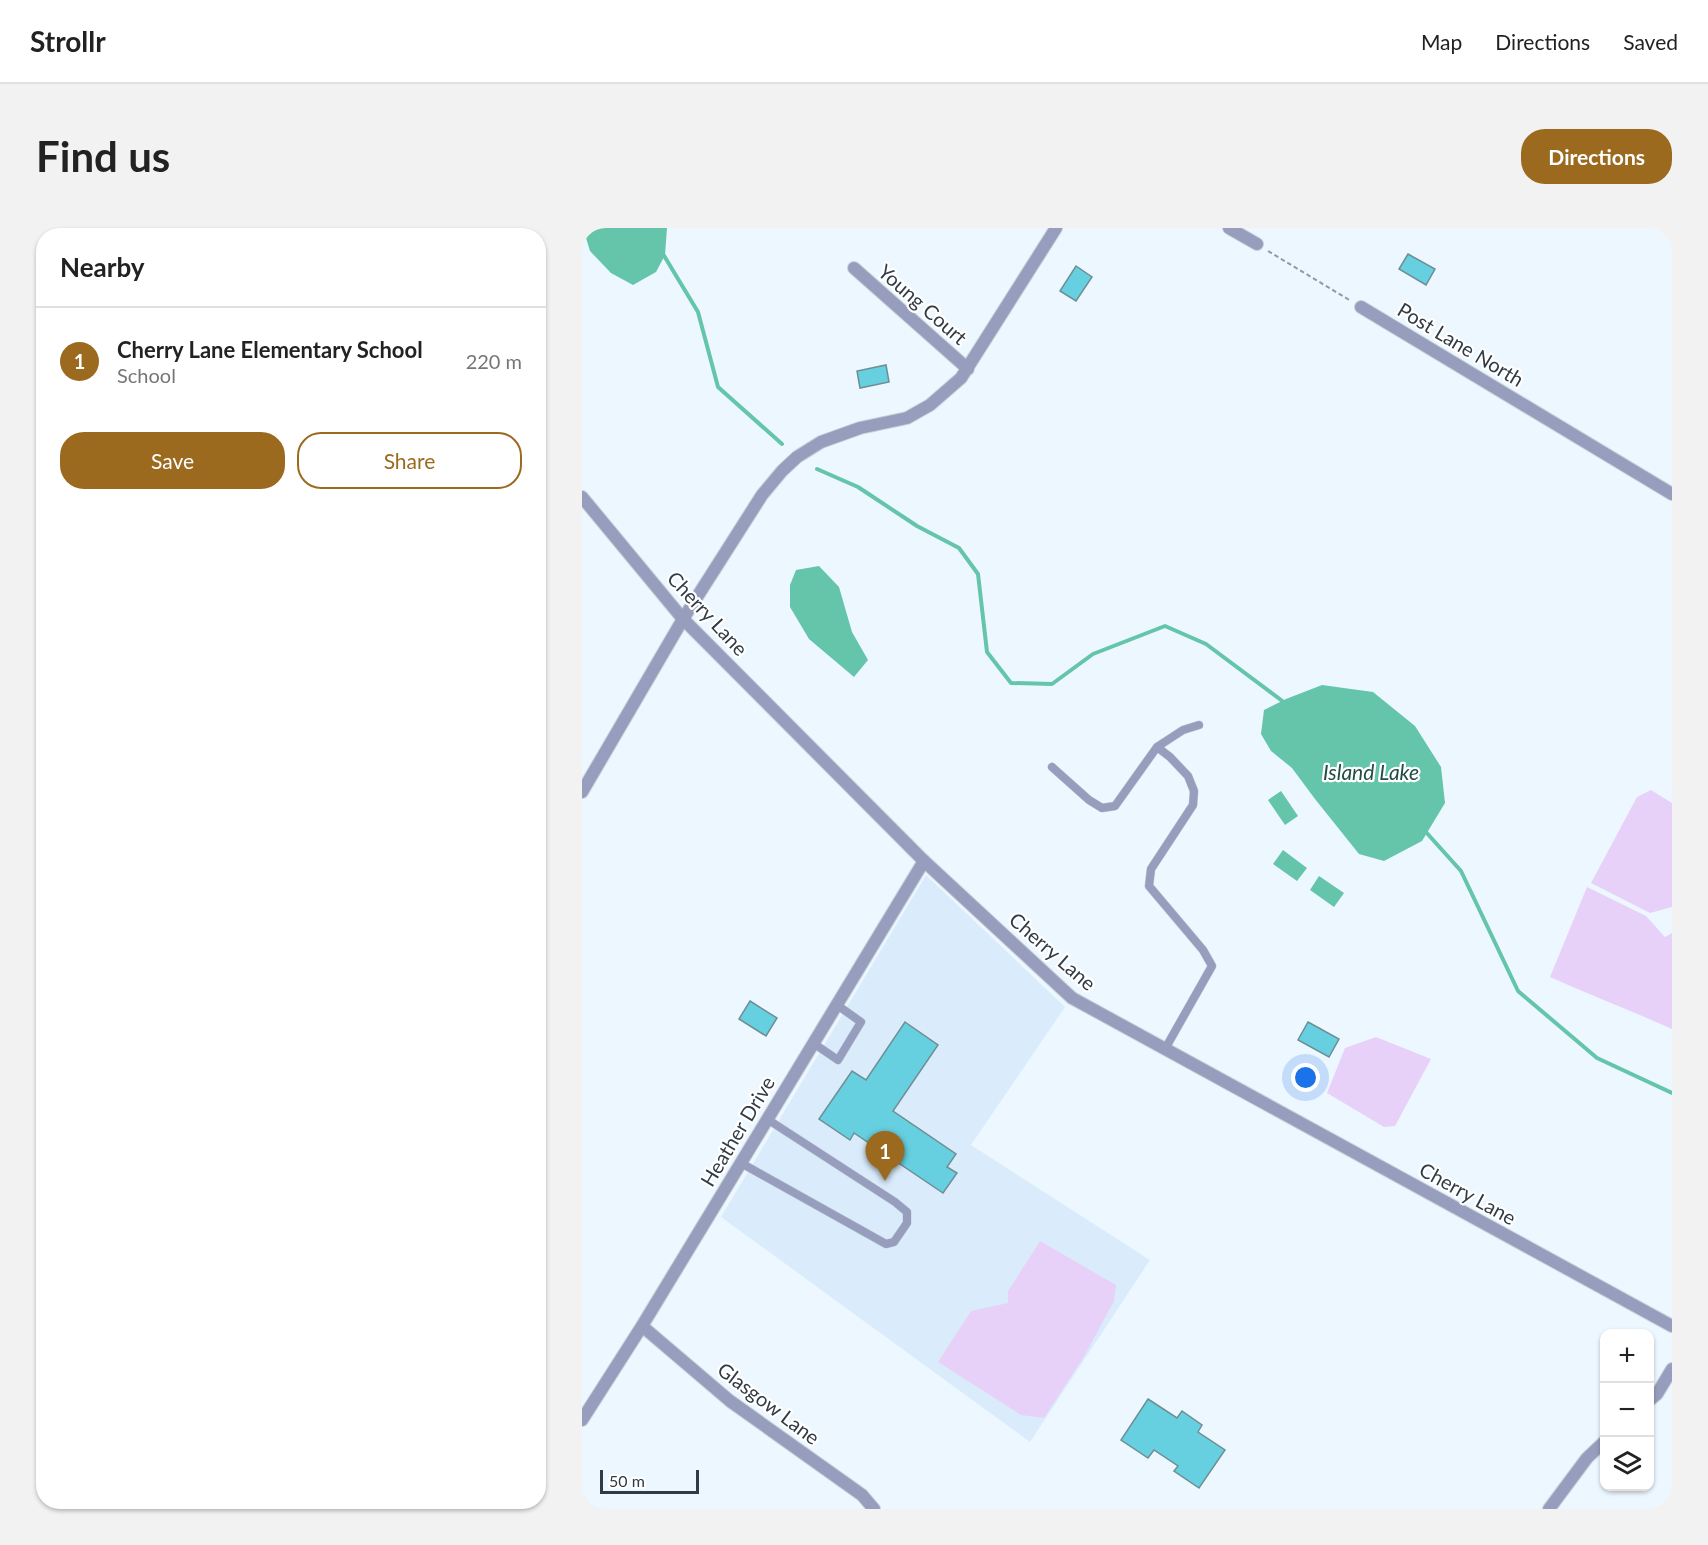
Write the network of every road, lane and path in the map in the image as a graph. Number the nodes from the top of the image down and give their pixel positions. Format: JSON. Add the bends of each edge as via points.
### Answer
{"nodes":[{"id":1,"x":1056,"y":228,"type":"edge"},
{"id":2,"x":1229,"y":228,"type":"edge"},
{"id":3,"x":1257,"y":244,"type":"joint"},
{"id":4,"x":854,"y":268,"type":"dead end"},
{"id":5,"x":1361,"y":307,"type":"joint"},
{"id":6,"x":968,"y":369,"type":"junction"},
{"id":7,"x":1672,"y":494,"type":"edge"},
{"id":8,"x":582,"y":497,"type":"edge"},
{"id":9,"x":683,"y":618,"type":"junction"},
{"id":10,"x":1199,"y":725,"type":"dead end"},
{"id":11,"x":1156,"y":747,"type":"junction"},
{"id":12,"x":1052,"y":767,"type":"dead end"},
{"id":13,"x":582,"y":792,"type":"edge"},
{"id":14,"x":924,"y":861,"type":"junction"},
{"id":15,"x":837,"y":1005,"type":"junction"},
{"id":16,"x":813,"y":1043,"type":"junction"},
{"id":17,"x":1165,"y":1049,"type":"junction"},
{"id":18,"x":767,"y":1119,"type":"junction"},
{"id":19,"x":741,"y":1163,"type":"junction"},
{"id":20,"x":642,"y":1326,"type":"junction"},
{"id":21,"x":1672,"y":1326,"type":"edge"},
{"id":22,"x":1672,"y":1369,"type":"edge"},
{"id":23,"x":1654,"y":1397,"type":"edge"},
{"id":24,"x":582,"y":1420,"type":"edge"},
{"id":25,"x":1600,"y":1446,"type":"edge"},
{"id":26,"x":874,"y":1509,"type":"edge"},
{"id":27,"x":1549,"y":1509,"type":"edge"}],
"edges":[{"from":1,"to":6,"type":"street"},
{"from":2,"to":3,"type":"street"},
{"from":3,"to":5,"type":"path"},
{"from":4,"to":6,"type":"street","name":"Young Court"},
{"from":5,"to":7,"type":"street","name":"Post Lane North"},
{"from":6,"to":9,"type":"street","via":[[930,405],[907,418],[821,442],[797,457],[762,495]]},
{"from":8,"to":9,"type":"street","name":"Cherry Lane"},
{"from":9,"to":13,"type":"street"},
{"from":9,"to":14,"type":"street","name":"Cherry Lane"},
{"from":10,"to":11,"type":"lane"},
{"from":11,"to":12,"type":"lane","via":[[1115,806],[1102,807],[1089,800]]},
{"from":11,"to":17,"type":"lane","via":[[1188,776],[1194,791],[1193,805],[1151,869],[1149,886],[1212,966]]},
{"from":14,"to":15,"type":"street","name":"Heather Drive"},
{"from":14,"to":17,"type":"street","name":"Cherry Lane","via":[[1072,998]]},
{"from":15,"to":16,"type":"street","name":"Heather Drive"},
{"from":15,"to":16,"type":"lane","via":[[861,1022],[838,1060]]},
{"from":16,"to":18,"type":"street","name":"Heather Drive"},
{"from":17,"to":21,"type":"street","name":"Cherry Lane"},
{"from":18,"to":19,"type":"street","name":"Heather Drive"},
{"from":18,"to":19,"type":"lane","via":[[895,1202],[907,1212],[907,1223],[894,1242],[886,1244]]},
{"from":19,"to":20,"type":"street","name":"Heather Drive"},
{"from":20,"to":24,"type":"street","name":"Heather Drive"},
{"from":20,"to":26,"type":"street","name":"Glasgow Lane","via":[[730,1401],[862,1496]]},
{"from":22,"to":23,"type":"street"},
{"from":25,"to":27,"type":"street"}]}
